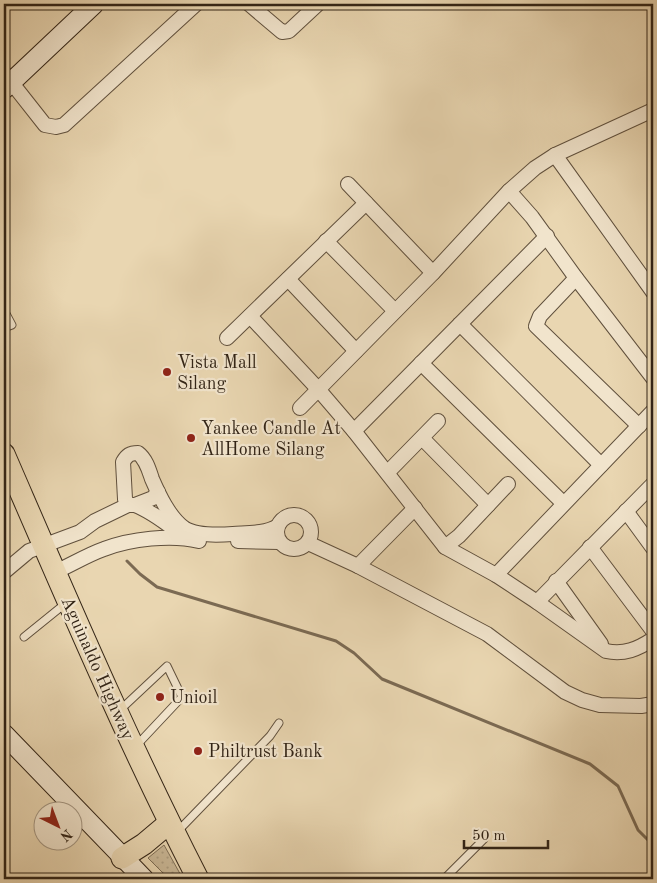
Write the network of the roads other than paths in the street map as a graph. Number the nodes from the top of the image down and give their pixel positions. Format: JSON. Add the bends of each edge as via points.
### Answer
{"nodes":[{"id":1,"x":76,"y":4,"type":"edge"},
{"id":2,"x":94,"y":4,"type":"edge"},
{"id":3,"x":196,"y":4,"type":"edge"},
{"id":4,"x":249,"y":4,"type":"edge"},
{"id":5,"x":318,"y":4,"type":"edge"},
{"id":6,"x":6,"y":79,"type":"edge"},
{"id":7,"x":653,"y":110,"type":"edge"},
{"id":8,"x":554,"y":155,"type":"junction"},
{"id":9,"x":348,"y":184,"type":"dead end"},
{"id":10,"x":509,"y":191,"type":"junction"},
{"id":11,"x":366,"y":203,"type":"junction"},
{"id":12,"x":547,"y":236,"type":"junction"},
{"id":13,"x":326,"y":241,"type":"junction"},
{"id":14,"x":433,"y":273,"type":"junction"},
{"id":15,"x":576,"y":278,"type":"junction"},
{"id":16,"x":288,"y":279,"type":"junction"},
{"id":17,"x":653,"y":292,"type":"edge"},
{"id":18,"x":4,"y":310,"type":"edge"},
{"id":19,"x":396,"y":311,"type":"junction"},
{"id":20,"x":250,"y":316,"type":"junction"},
{"id":21,"x":460,"y":324,"type":"junction"},
{"id":22,"x":4,"y":328,"type":"edge"},
{"id":23,"x":227,"y":338,"type":"dead end"},
{"id":24,"x":356,"y":351,"type":"junction"},
{"id":25,"x":422,"y":363,"type":"junction"},
{"id":26,"x":653,"y":378,"type":"edge"},
{"id":27,"x":318,"y":389,"type":"junction"},
{"id":28,"x":300,"y":408,"type":"dead end"},
{"id":29,"x":653,"y":411,"type":"edge"},
{"id":30,"x":438,"y":421,"type":"dead end"},
{"id":31,"x":639,"y":426,"type":"junction"},
{"id":32,"x":354,"y":431,"type":"junction"},
{"id":33,"x":422,"y":438,"type":"junction"},
{"id":34,"x":4,"y":454,"type":"edge"},
{"id":35,"x":601,"y":465,"type":"junction"},
{"id":36,"x":388,"y":472,"type":"junction"},
{"id":37,"x":508,"y":484,"type":"dead end"},
{"id":38,"x":653,"y":484,"type":"edge"},
{"id":39,"x":158,"y":492,"type":"junction"},
{"id":40,"x":563,"y":503,"type":"junction"},
{"id":41,"x":488,"y":504,"type":"junction"},
{"id":42,"x":132,"y":506,"type":"junction"},
{"id":43,"x":415,"y":508,"type":"junction"},
{"id":44,"x":626,"y":511,"type":"junction"},
{"id":45,"x":278,"y":526,"type":"junction"},
{"id":46,"x":185,"y":537,"type":"junction"},
{"id":47,"x":279,"y":542,"type":"junction"},
{"id":48,"x":308,"y":542,"type":"junction"},
{"id":49,"x":43,"y":545,"type":"junction"},
{"id":50,"x":444,"y":547,"type":"junction"},
{"id":51,"x":590,"y":547,"type":"junction"},
{"id":52,"x":653,"y":548,"type":"edge"},
{"id":53,"x":358,"y":566,"type":"junction"},
{"id":54,"x":4,"y":572,"type":"edge"},
{"id":55,"x":56,"y":572,"type":"junction"},
{"id":56,"x":496,"y":575,"type":"junction"},
{"id":57,"x":556,"y":581,"type":"junction"},
{"id":58,"x":68,"y":602,"type":"junction"},
{"id":59,"x":537,"y":602,"type":"junction"},
{"id":60,"x":653,"y":632,"type":"edge"},
{"id":61,"x":24,"y":638,"type":"dead end"},
{"id":62,"x":653,"y":639,"type":"edge"},
{"id":63,"x":606,"y":651,"type":"junction"},
{"id":64,"x":653,"y":704,"type":"edge"},
{"id":65,"x":118,"y":712,"type":"junction"},
{"id":66,"x":279,"y":723,"type":"dead end"},
{"id":67,"x":4,"y":734,"type":"edge"},
{"id":68,"x":134,"y":748,"type":"junction"},
{"id":69,"x":172,"y":828,"type":"junction"},
{"id":70,"x":484,"y":839,"type":"dead end"},
{"id":71,"x":122,"y":858,"type":"junction"},
{"id":72,"x":144,"y":879,"type":"edge"},
{"id":73,"x":198,"y":879,"type":"edge"},
{"id":74,"x":444,"y":879,"type":"edge"}],
"edges":[{"from":1,"to":6,"type":"street"},
{"from":2,"to":6,"type":"street"},
{"from":3,"to":6,"type":"street","via":[[64,125],[45,125]]},
{"from":4,"to":5,"type":"street","via":[[282,32],[289,31]]},
{"from":7,"to":8,"type":"street"},
{"from":8,"to":10,"type":"street"},
{"from":8,"to":17,"type":"street"},
{"from":9,"to":11,"type":"street"},
{"from":10,"to":12,"type":"street"},
{"from":10,"to":14,"type":"street"},
{"from":11,"to":13,"type":"street"},
{"from":11,"to":14,"type":"street"},
{"from":12,"to":15,"type":"street"},
{"from":12,"to":21,"type":"street"},
{"from":13,"to":16,"type":"street"},
{"from":13,"to":19,"type":"street"},
{"from":14,"to":19,"type":"street"},
{"from":15,"to":26,"type":"street"},
{"from":15,"to":31,"type":"street","via":[[540,316],[536,326]]},
{"from":16,"to":20,"type":"street"},
{"from":16,"to":24,"type":"street"},
{"from":18,"to":22,"type":"lane","via":[[12,325]]},
{"from":19,"to":24,"type":"street"},
{"from":20,"to":23,"type":"street"},
{"from":20,"to":27,"type":"street"},
{"from":21,"to":25,"type":"street"},
{"from":21,"to":35,"type":"street"},
{"from":24,"to":27,"type":"street"},
{"from":25,"to":32,"type":"street"},
{"from":25,"to":40,"type":"street"},
{"from":27,"to":28,"type":"street"},
{"from":27,"to":32,"type":"street"},
{"from":29,"to":31,"type":"street"},
{"from":30,"to":33,"type":"street"},
{"from":31,"to":35,"type":"street"},
{"from":32,"to":36,"type":"street"},
{"from":33,"to":36,"type":"street"},
{"from":33,"to":41,"type":"street"},
{"from":34,"to":49,"type":"main road","name":"Aguinaldo Highway"},
{"from":35,"to":40,"type":"street"},
{"from":36,"to":43,"type":"street"},
{"from":37,"to":41,"type":"street"},
{"from":38,"to":44,"type":"street"},
{"from":39,"to":42,"type":"street","via":[[154,498]]},
{"from":39,"to":42,"type":"street","via":[[141,455],[130,453],[123,462],[125,499]]},
{"from":39,"to":45,"type":"street","via":[[184,528],[207,535],[272,530]]},
{"from":40,"to":56,"type":"street"},
{"from":41,"to":50,"type":"street","via":[[459,536]]},
{"from":42,"to":46,"type":"street","via":[[162,519]]},
{"from":42,"to":49,"type":"street","via":[[94,521],[80,532]]},
{"from":43,"to":50,"type":"street"},
{"from":43,"to":53,"type":"street"},
{"from":44,"to":51,"type":"street"},
{"from":44,"to":52,"type":"street"},
{"from":45,"to":47,"type":"street"},
{"from":45,"to":48,"type":"street","via":[[290,515],[300,516],[311,527]]},
{"from":46,"to":47,"type":"street","via":[[206,542]]},
{"from":46,"to":55,"type":"street","via":[[130,541],[104,549]]},
{"from":47,"to":48,"type":"street","via":[[291,550],[301,549]]},
{"from":48,"to":53,"type":"street"},
{"from":49,"to":54,"type":"street","via":[[29,551]]},
{"from":49,"to":55,"type":"main road","name":"Aguinaldo Highway"},
{"from":50,"to":56,"type":"street"},
{"from":51,"to":57,"type":"street"},
{"from":51,"to":60,"type":"street"},
{"from":53,"to":64,"type":"street","via":[[488,634],[565,692],[582,700],[600,705]]},
{"from":55,"to":58,"type":"main road","name":"Aguinaldo Highway"},
{"from":56,"to":59,"type":"street"},
{"from":57,"to":59,"type":"street"},
{"from":57,"to":63,"type":"street"},
{"from":58,"to":61,"type":"lane"},
{"from":58,"to":65,"type":"main road","name":"Aguinaldo Highway"},
{"from":59,"to":63,"type":"street"},
{"from":62,"to":63,"type":"street","via":[[629,651],[616,654]]},
{"from":65,"to":68,"type":"main road","name":"Aguinaldo Highway"},
{"from":65,"to":68,"type":"lane","via":[[167,666],[182,697]]},
{"from":66,"to":69,"type":"lane","via":[[270,736]]},
{"from":67,"to":71,"type":"street"},
{"from":68,"to":69,"type":"main road","name":"Aguinaldo Highway"},
{"from":69,"to":71,"type":"main road"},
{"from":69,"to":73,"type":"main road","name":"Aguinaldo Highway"},
{"from":70,"to":74,"type":"lane"},
{"from":71,"to":72,"type":"street"}]}
